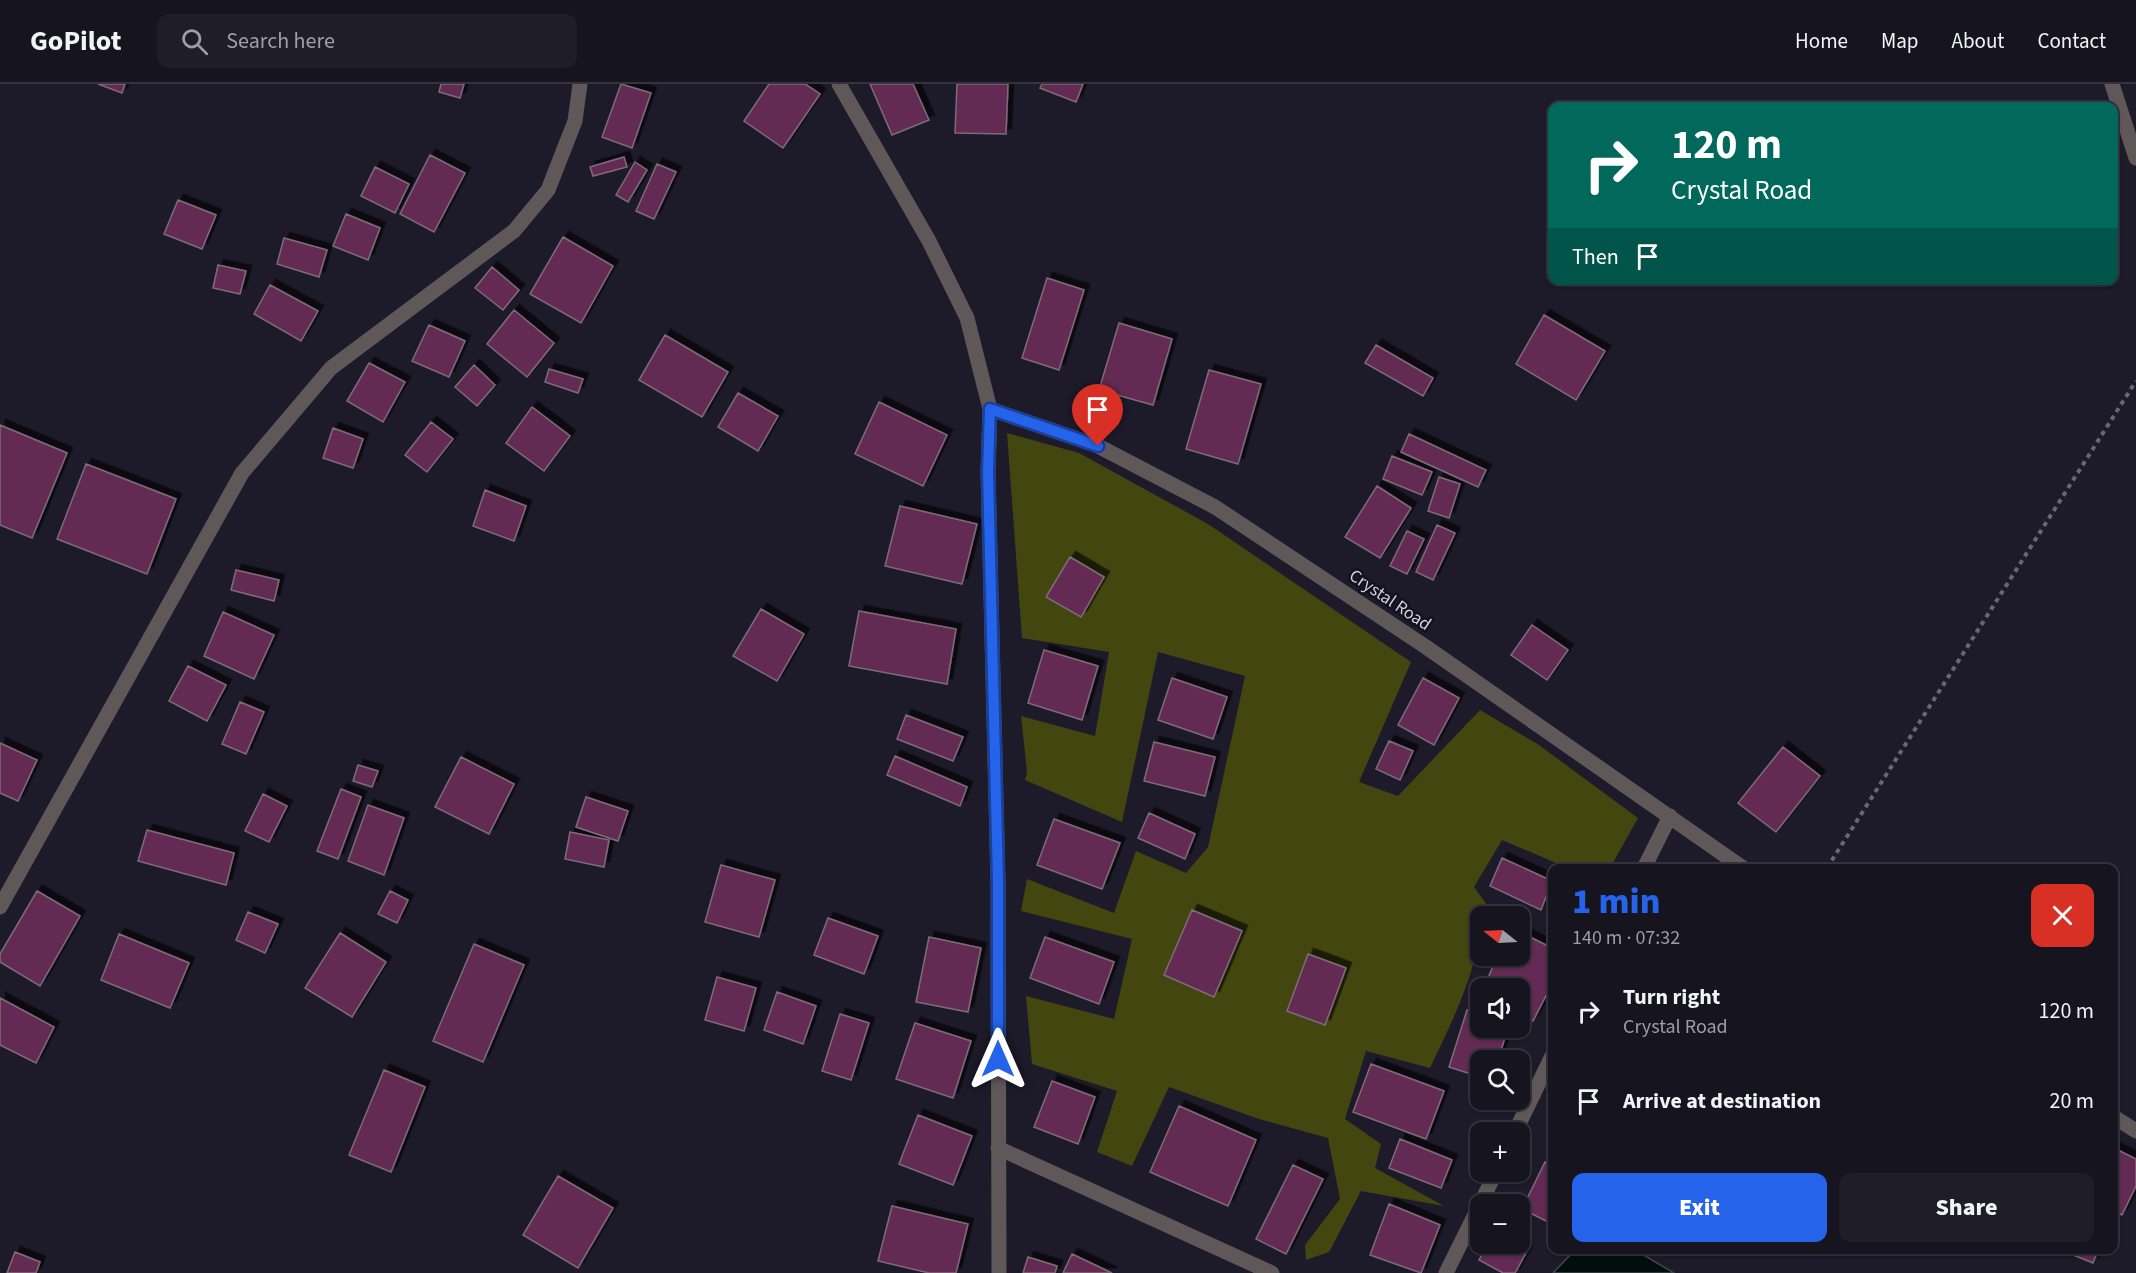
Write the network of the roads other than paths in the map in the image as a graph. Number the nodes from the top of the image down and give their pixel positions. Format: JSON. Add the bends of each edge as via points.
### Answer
{"nodes":[{"id":1,"x":580,"y":84,"type":"edge"},
{"id":2,"x":839,"y":84,"type":"edge"},
{"id":3,"x":2112,"y":84,"type":"edge"},
{"id":4,"x":2118,"y":102,"type":"edge"},
{"id":5,"x":2118,"y":102,"type":"edge"},
{"id":6,"x":2136,"y":158,"type":"edge"},
{"id":7,"x":990,"y":409,"type":"junction"},
{"id":8,"x":1670,"y":816,"type":"junction"},
{"id":9,"x":1646,"y":864,"type":"edge"},
{"id":10,"x":1737,"y":864,"type":"edge"},
{"id":11,"x":0,"y":907,"type":"edge"},
{"id":12,"x":1548,"y":1064,"type":"edge"},
{"id":13,"x":2118,"y":1120,"type":"edge"},
{"id":14,"x":1520,"y":1122,"type":"edge"},
{"id":15,"x":2136,"y":1131,"type":"edge"},
{"id":16,"x":998,"y":1148,"type":"junction"},
{"id":17,"x":1491,"y":1182,"type":"edge"},
{"id":18,"x":999,"y":1273,"type":"edge"},
{"id":19,"x":1272,"y":1273,"type":"edge"},
{"id":20,"x":1446,"y":1273,"type":"edge"}],
"edges":[{"from":1,"to":11,"type":"street","via":[[575,121],[548,190],[514,231],[331,368],[242,473]]},
{"from":2,"to":7,"type":"street","via":[[929,241],[967,318]]},
{"from":3,"to":4,"type":"street"},
{"from":5,"to":6,"type":"street"},
{"from":7,"to":8,"type":"street","name":"Crystal Road","via":[[1098,446],[1215,507]]},
{"from":7,"to":16,"type":"street"},
{"from":8,"to":9,"type":"street"},
{"from":8,"to":10,"type":"street","name":"Crystal Road"},
{"from":12,"to":14,"type":"street"},
{"from":13,"to":15,"type":"street"},
{"from":16,"to":18,"type":"street"},
{"from":16,"to":19,"type":"street"},
{"from":17,"to":20,"type":"street"}]}
